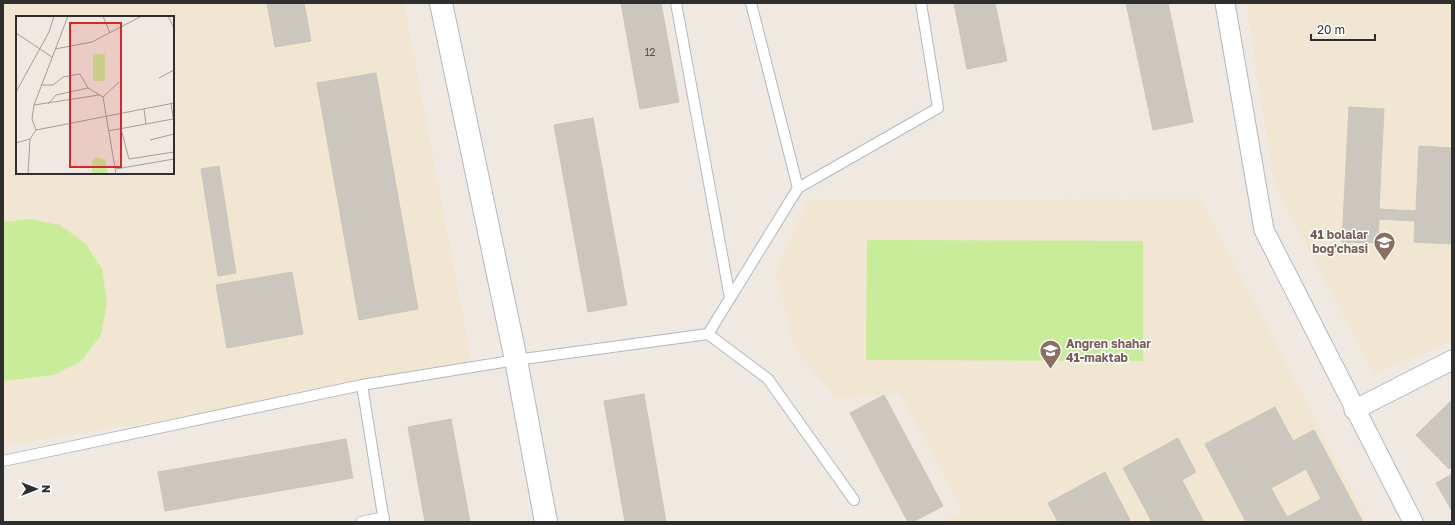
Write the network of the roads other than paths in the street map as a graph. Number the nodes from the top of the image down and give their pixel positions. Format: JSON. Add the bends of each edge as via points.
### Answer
{"nodes":[{"id":1,"x":441,"y":3,"type":"edge"},
{"id":2,"x":676,"y":3,"type":"edge"},
{"id":3,"x":751,"y":3,"type":"edge"},
{"id":4,"x":921,"y":3,"type":"edge"},
{"id":5,"x":1225,"y":3,"type":"edge"},
{"id":6,"x":798,"y":188,"type":"junction"},
{"id":7,"x":730,"y":298,"type":"junction"},
{"id":8,"x":708,"y":334,"type":"junction"},
{"id":9,"x":516,"y":360,"type":"junction"},
{"id":10,"x":1452,"y":360,"type":"edge"},
{"id":11,"x":362,"y":385,"type":"junction"},
{"id":12,"x":1354,"y":410,"type":"junction"},
{"id":13,"x":3,"y":461,"type":"edge"},
{"id":14,"x":854,"y":500,"type":"dead end"},
{"id":15,"x":384,"y":520,"type":"edge"},
{"id":16,"x":361,"y":522,"type":"edge"},
{"id":17,"x":546,"y":522,"type":"edge"},
{"id":18,"x":1413,"y":522,"type":"edge"}],
"edges":[{"from":1,"to":9,"type":"street"},
{"from":2,"to":7,"type":"lane"},
{"from":3,"to":6,"type":"lane"},
{"from":4,"to":6,"type":"lane","via":[[938,108]]},
{"from":5,"to":12,"type":"street","via":[[1264,230]]},
{"from":6,"to":7,"type":"lane"},
{"from":7,"to":8,"type":"lane"},
{"from":8,"to":9,"type":"lane"},
{"from":8,"to":14,"type":"lane","via":[[768,379]]},
{"from":9,"to":11,"type":"lane"},
{"from":9,"to":17,"type":"street"},
{"from":10,"to":12,"type":"street"},
{"from":11,"to":13,"type":"lane"},
{"from":11,"to":15,"type":"lane"},
{"from":12,"to":18,"type":"street"},
{"from":15,"to":16,"type":"lane"}]}
